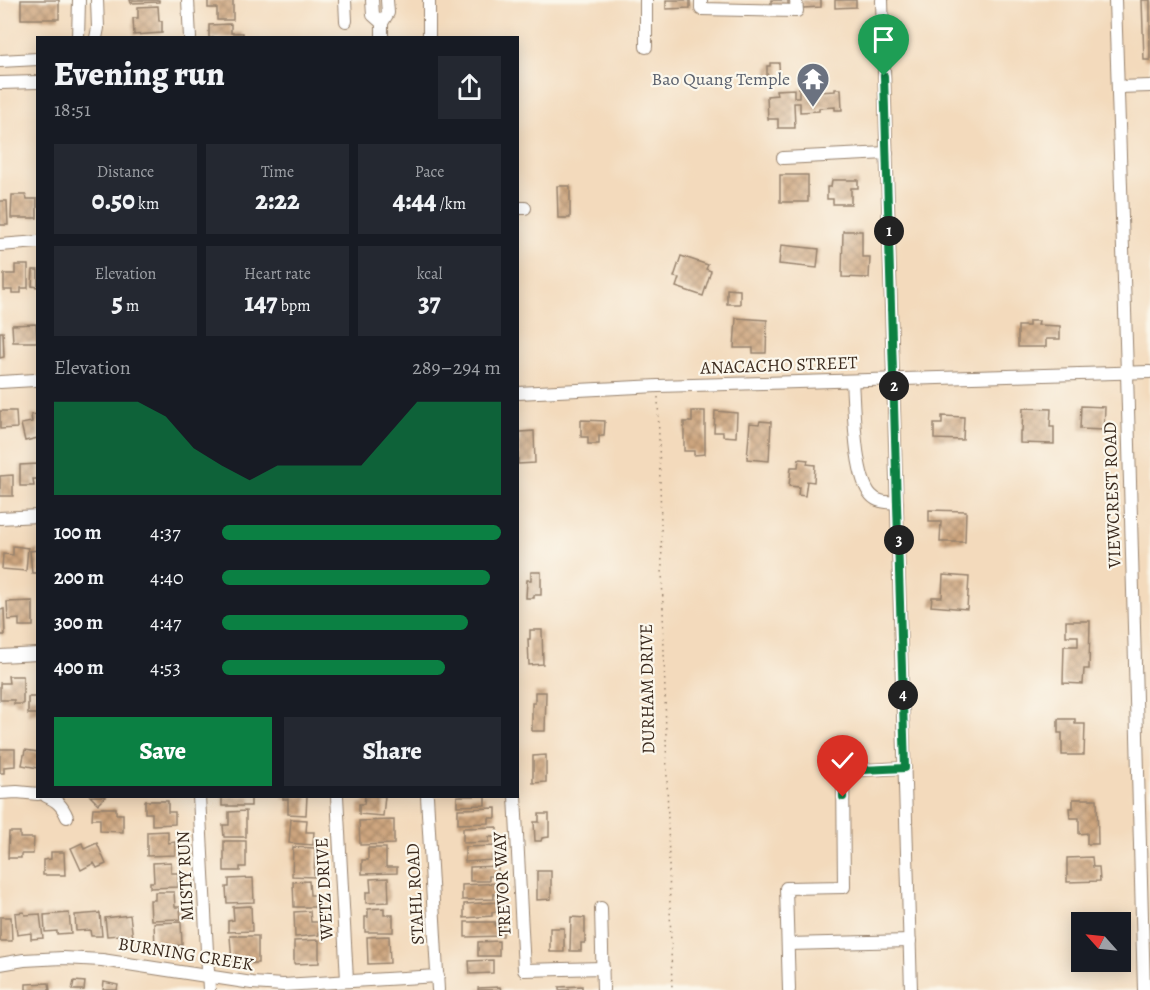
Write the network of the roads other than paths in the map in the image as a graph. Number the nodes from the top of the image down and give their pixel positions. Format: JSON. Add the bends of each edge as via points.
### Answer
{"nodes":[{"id":1,"x":79,"y":0,"type":"edge"},
{"id":2,"x":97,"y":0,"type":"edge"},
{"id":3,"x":188,"y":0,"type":"edge"},
{"id":4,"x":345,"y":0,"type":"edge"},
{"id":5,"x":372,"y":0,"type":"edge"},
{"id":6,"x":387,"y":0,"type":"edge"},
{"id":7,"x":429,"y":0,"type":"edge"},
{"id":8,"x":646,"y":0,"type":"edge"},
{"id":9,"x":701,"y":0,"type":"edge"},
{"id":10,"x":796,"y":0,"type":"edge"},
{"id":11,"x":882,"y":0,"type":"edge"},
{"id":12,"x":1115,"y":0,"type":"edge"},
{"id":13,"x":346,"y":21,"type":"dead end"},
{"id":14,"x":382,"y":23,"type":"junction"},
{"id":15,"x":78,"y":36,"type":"edge"},
{"id":16,"x":96,"y":36,"type":"edge"},
{"id":17,"x":190,"y":36,"type":"edge"},
{"id":18,"x":382,"y":36,"type":"edge"},
{"id":19,"x":429,"y":36,"type":"edge"},
{"id":20,"x":646,"y":47,"type":"dead end"},
{"id":21,"x":36,"y":59,"type":"edge"},
{"id":22,"x":0,"y":61,"type":"edge"},
{"id":23,"x":36,"y":82,"type":"edge"},
{"id":24,"x":0,"y":83,"type":"edge"},
{"id":25,"x":1150,"y":86,"type":"edge"},
{"id":26,"x":1118,"y":87,"type":"junction"},
{"id":27,"x":887,"y":153,"type":"junction"},
{"id":28,"x":783,"y":158,"type":"dead end"},
{"id":29,"x":36,"y":242,"type":"edge"},
{"id":30,"x":0,"y":244,"type":"edge"},
{"id":31,"x":1150,"y":372,"type":"edge"},
{"id":32,"x":1127,"y":373,"type":"junction"},
{"id":33,"x":35,"y":380,"type":"dead end"},
{"id":34,"x":894,"y":380,"type":"junction"},
{"id":35,"x":852,"y":381,"type":"junction"},
{"id":36,"x":0,"y":382,"type":"edge"},
{"id":37,"x":519,"y":393,"type":"edge"},
{"id":38,"x":897,"y":503,"type":"junction"},
{"id":39,"x":36,"y":516,"type":"edge"},
{"id":40,"x":0,"y":518,"type":"edge"},
{"id":41,"x":36,"y":654,"type":"edge"},
{"id":42,"x":0,"y":656,"type":"edge"},
{"id":43,"x":905,"y":768,"type":"junction"},
{"id":44,"x":0,"y":793,"type":"edge"},
{"id":45,"x":36,"y":794,"type":"edge"},
{"id":46,"x":50,"y":798,"type":"edge"},
{"id":47,"x":199,"y":798,"type":"edge"},
{"id":48,"x":337,"y":798,"type":"edge"},
{"id":49,"x":427,"y":798,"type":"edge"},
{"id":50,"x":515,"y":798,"type":"edge"},
{"id":51,"x":67,"y":817,"type":"dead end"},
{"id":52,"x":601,"y":908,"type":"dead end"},
{"id":53,"x":910,"y":941,"type":"junction"},
{"id":54,"x":788,"y":944,"type":"junction"},
{"id":55,"x":0,"y":964,"type":"edge"},
{"id":56,"x":603,"y":968,"type":"junction"},
{"id":57,"x":209,"y":976,"type":"junction"},
{"id":58,"x":438,"y":976,"type":"junction"},
{"id":59,"x":347,"y":980,"type":"junction"},
{"id":60,"x":209,"y":990,"type":"edge"},
{"id":61,"x":438,"y":990,"type":"edge"},
{"id":62,"x":603,"y":990,"type":"edge"},
{"id":63,"x":789,"y":990,"type":"edge"},
{"id":64,"x":912,"y":990,"type":"edge"},
{"id":65,"x":1144,"y":990,"type":"edge"}],
"edges":[{"from":1,"to":15,"type":"street"},
{"from":2,"to":16,"type":"street"},
{"from":3,"to":17,"type":"street"},
{"from":4,"to":13,"type":"street"},
{"from":5,"to":14,"type":"street","via":[[373,15]]},
{"from":6,"to":14,"type":"street","via":[[388,13]]},
{"from":7,"to":19,"type":"street"},
{"from":8,"to":20,"type":"street"},
{"from":9,"to":10,"type":"street","via":[[700,9],[797,11]]},
{"from":11,"to":27,"type":"street"},
{"from":12,"to":26,"type":"street","name":"VIEWCREST ROAD"},
{"from":14,"to":18,"type":"street"},
{"from":21,"to":22,"type":"street"},
{"from":23,"to":24,"type":"street"},
{"from":25,"to":26,"type":"street"},
{"from":26,"to":32,"type":"street","name":"VIEWCREST ROAD"},
{"from":27,"to":28,"type":"street"},
{"from":27,"to":34,"type":"street"},
{"from":29,"to":30,"type":"street"},
{"from":31,"to":32,"type":"street","name":"ANACACHO STREET"},
{"from":32,"to":34,"type":"street","name":"ANACACHO STREET"},
{"from":32,"to":65,"type":"street","name":"VIEWCREST ROAD"},
{"from":33,"to":36,"type":"street"},
{"from":34,"to":35,"type":"street","name":"ANACACHO STREET"},
{"from":34,"to":38,"type":"street"},
{"from":35,"to":37,"type":"street","name":"ANACACHO STREET"},
{"from":35,"to":38,"type":"street","via":[[864,483],[881,502]]},
{"from":38,"to":43,"type":"street"},
{"from":39,"to":40,"type":"street"},
{"from":41,"to":42,"type":"street"},
{"from":43,"to":53,"type":"street"},
{"from":43,"to":54,"type":"street","via":[[843,771],[844,887],[786,888]]},
{"from":44,"to":45,"type":"street"},
{"from":46,"to":51,"type":"street","via":[[61,805]]},
{"from":47,"to":57,"type":"street","name":"MISTY RUN"},
{"from":48,"to":59,"type":"street","name":"WETZ DRIVE"},
{"from":49,"to":58,"type":"street","name":"STAHL ROAD"},
{"from":50,"to":56,"type":"street","name":"TREVOR WAY","via":[[524,970]]},
{"from":52,"to":56,"type":"street"},
{"from":53,"to":54,"type":"street"},
{"from":53,"to":64,"type":"street"},
{"from":54,"to":63,"type":"street"},
{"from":55,"to":57,"type":"street","name":"BURNING CREEK","via":[[63,958],[102,960]]},
{"from":56,"to":62,"type":"street"},
{"from":57,"to":59,"type":"street","name":"BURNING CREEK","via":[[283,985]]},
{"from":57,"to":60,"type":"street","name":"MISTY RUN"},
{"from":58,"to":59,"type":"street","name":"BURNING CREEK"},
{"from":58,"to":61,"type":"street","name":"STAHL ROAD"}]}
